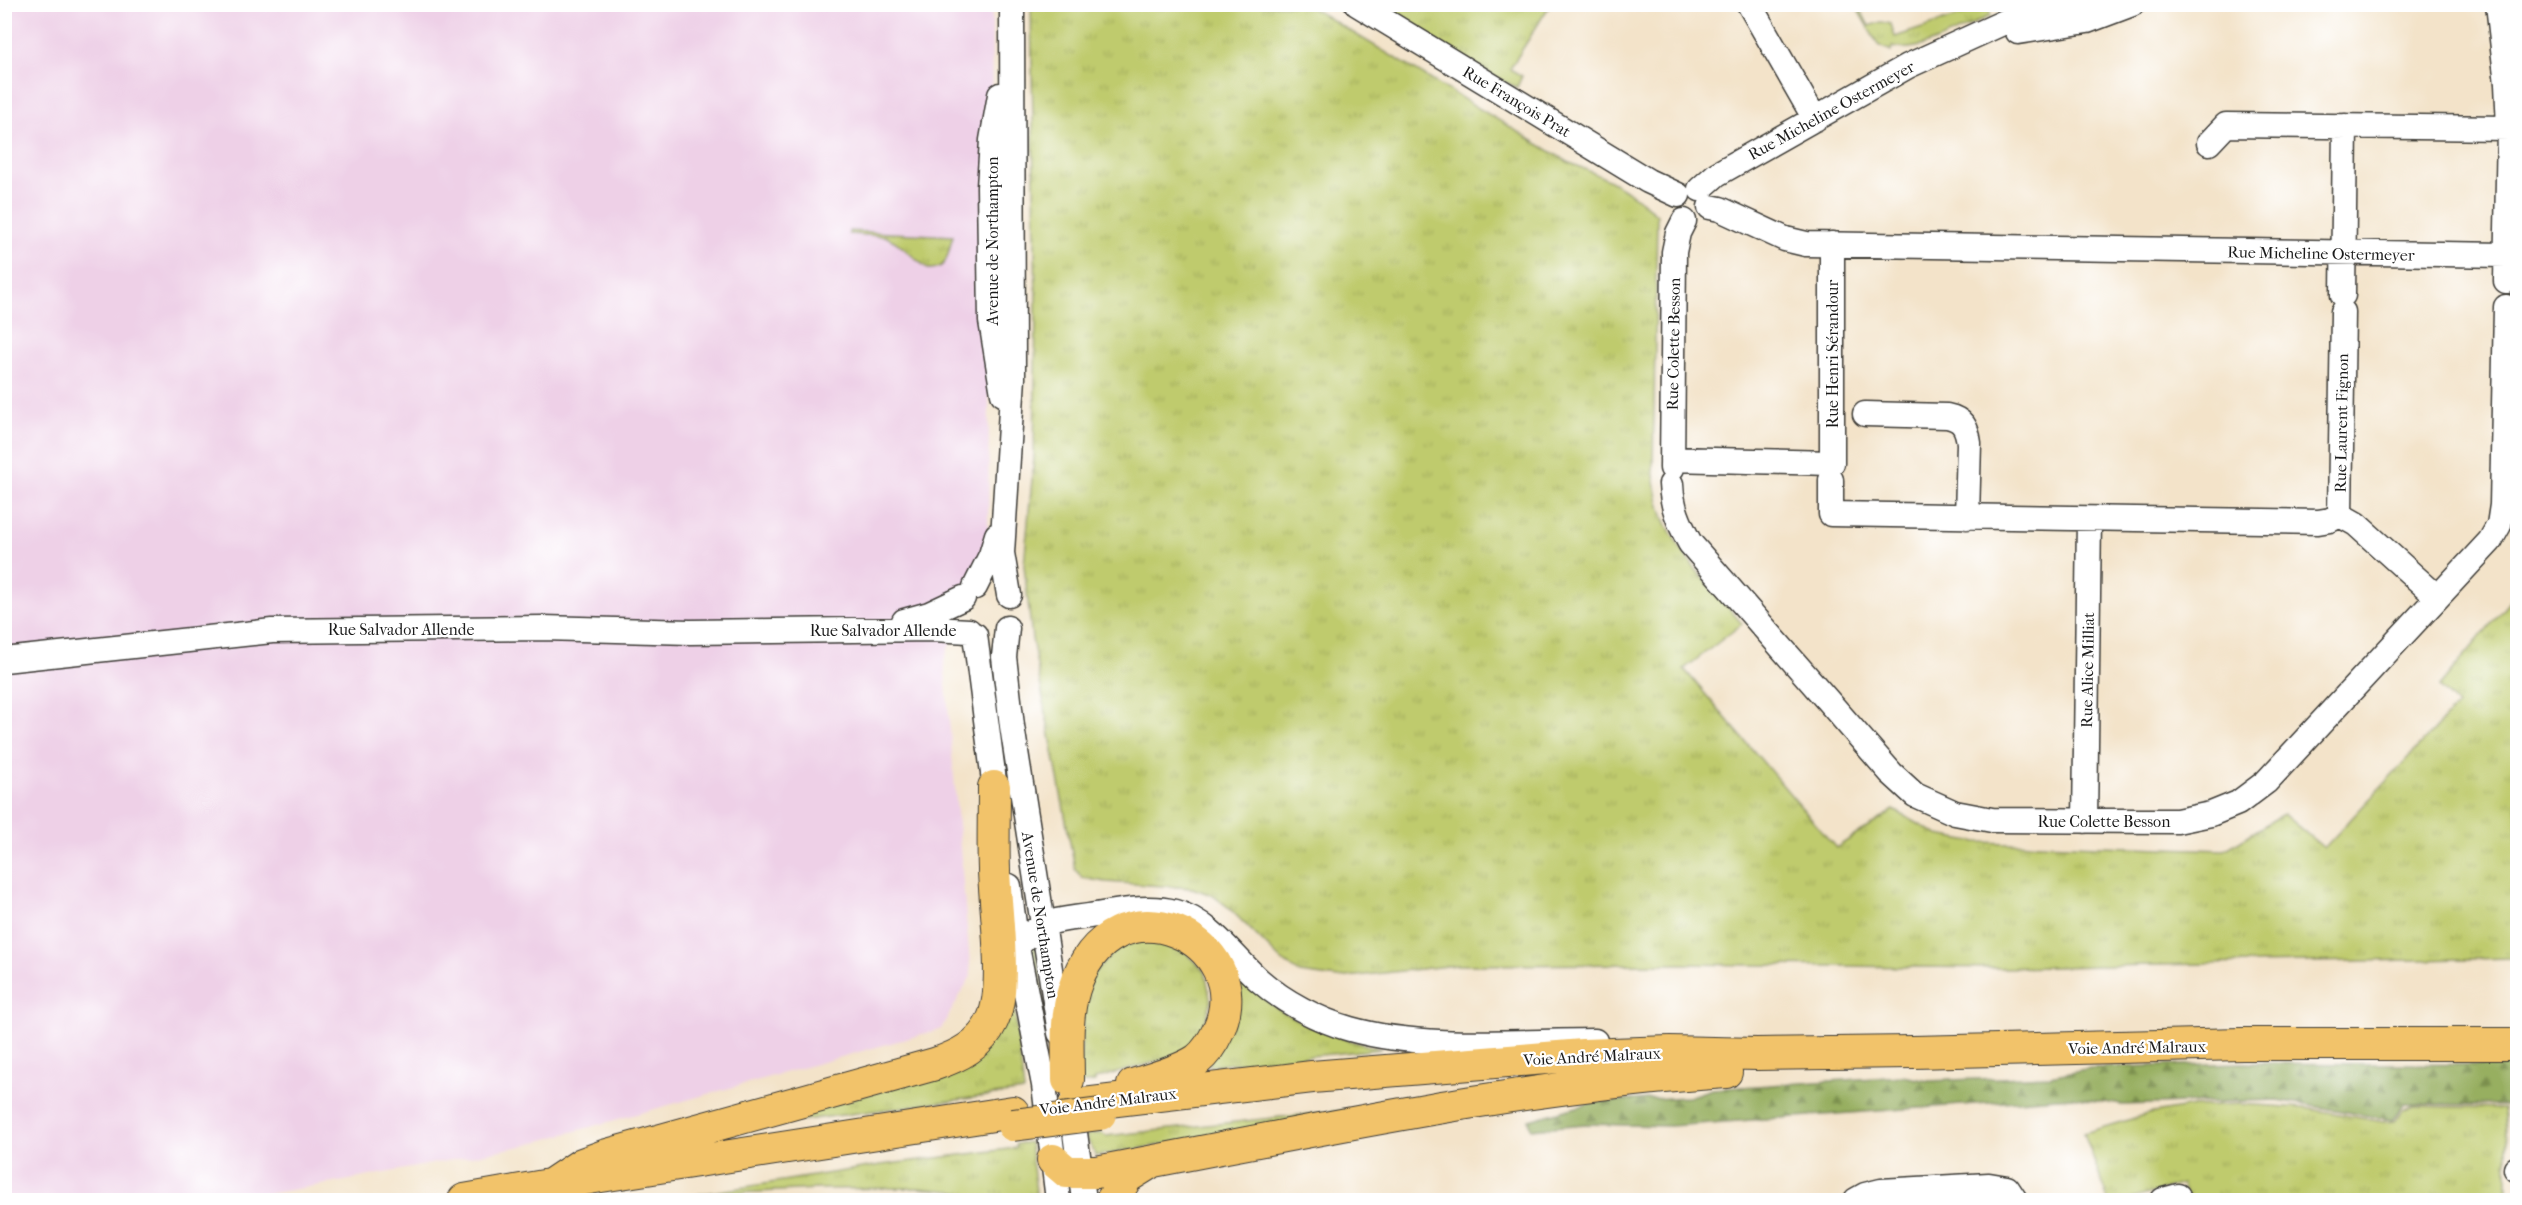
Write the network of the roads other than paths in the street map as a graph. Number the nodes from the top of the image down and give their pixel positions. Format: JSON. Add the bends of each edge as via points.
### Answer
{"nodes":[{"id":1,"x":1003,"y":4,"type":"edge"},
{"id":2,"x":1011,"y":4,"type":"edge"},
{"id":3,"x":1357,"y":4,"type":"edge"},
{"id":4,"x":1749,"y":4,"type":"edge"},
{"id":5,"x":2067,"y":4,"type":"edge"},
{"id":6,"x":2498,"y":4,"type":"edge"},
{"id":7,"x":2121,"y":7,"type":"edge"},
{"id":8,"x":1968,"y":39,"type":"junction"},
{"id":9,"x":1815,"y":119,"type":"junction"},
{"id":10,"x":2345,"y":126,"type":"junction"},
{"id":11,"x":2508,"y":128,"type":"junction"},
{"id":12,"x":2209,"y":142,"type":"dead end"},
{"id":13,"x":1696,"y":197,"type":"junction"},
{"id":14,"x":1000,"y":220,"type":"junction"},
{"id":15,"x":1832,"y":244,"type":"junction"},
{"id":16,"x":2344,"y":253,"type":"junction"},
{"id":17,"x":2506,"y":255,"type":"junction"},
{"id":18,"x":2506,"y":281,"type":"dead end"},
{"id":19,"x":2506,"y":307,"type":"dead end"},
{"id":20,"x":1850,"y":414,"type":"junction"},
{"id":21,"x":1010,"y":441,"type":"junction"},
{"id":22,"x":1672,"y":471,"type":"junction"},
{"id":23,"x":1831,"y":471,"type":"junction"},
{"id":24,"x":2340,"y":515,"type":"junction"},
{"id":25,"x":1003,"y":516,"type":"junction"},
{"id":26,"x":1968,"y":516,"type":"junction"},
{"id":27,"x":2089,"y":519,"type":"junction"},
{"id":28,"x":969,"y":592,"type":"junction"},
{"id":29,"x":1009,"y":596,"type":"junction"},
{"id":30,"x":2438,"y":597,"type":"junction"},
{"id":31,"x":1007,"y":628,"type":"junction"},
{"id":32,"x":798,"y":630,"type":"junction"},
{"id":33,"x":972,"y":633,"type":"junction"},
{"id":34,"x":4,"y":660,"type":"edge"},
{"id":35,"x":979,"y":668,"type":"junction"},
{"id":36,"x":994,"y":787,"type":"junction"},
{"id":37,"x":2085,"y":821,"type":"junction"},
{"id":38,"x":1042,"y":924,"type":"junction"},
{"id":39,"x":1017,"y":947,"type":"junction"},
{"id":40,"x":2517,"y":1044,"type":"edge"},
{"id":41,"x":1913,"y":1052,"type":"junction"},
{"id":42,"x":1087,"y":1099,"type":"junction"},
{"id":43,"x":1053,"y":1160,"type":"junction"},
{"id":44,"x":1152,"y":1162,"type":"junction"},
{"id":45,"x":1082,"y":1187,"type":"edge"},
{"id":46,"x":545,"y":1192,"type":"edge"},
{"id":47,"x":464,"y":1200,"type":"edge"},
{"id":48,"x":1058,"y":1200,"type":"edge"},
{"id":49,"x":1112,"y":1200,"type":"edge"},
{"id":50,"x":1856,"y":1200,"type":"edge"},
{"id":51,"x":2015,"y":1200,"type":"edge"}],
"edges":[{"from":1,"to":14,"type":"street","name":"Avenue de Northampton","via":[[1002,75],[992,140]]},
{"from":2,"to":14,"type":"street","name":"Avenue de Northampton"},
{"from":3,"to":13,"type":"street","name":"Rue François Prat","via":[[1648,181]]},
{"from":4,"to":9,"type":"street"},
{"from":5,"to":8,"type":"street","name":"Rue Micheline Ostermeyer","via":[[2009,20]]},
{"from":6,"to":11,"type":"street","via":[[2508,84]]},
{"from":7,"to":8,"type":"street","name":"Rue Micheline Ostermeyer","via":[[2087,21]]},
{"from":8,"to":9,"type":"street","name":"Rue Micheline Ostermeyer","via":[[1908,66]]},
{"from":9,"to":13,"type":"street","name":"Rue Micheline Ostermeyer","via":[[1717,174]]},
{"from":10,"to":11,"type":"street"},
{"from":10,"to":12,"type":"street","via":[[2226,125]]},
{"from":10,"to":16,"type":"street","name":"Rue Laurent Fignon"},
{"from":11,"to":17,"type":"street"},
{"from":13,"to":15,"type":"street","name":"Rue Micheline Ostermeyer","via":[[1795,242]]},
{"from":13,"to":22,"type":"street","name":"Rue Colette Besson","via":[[1708,213],[1701,221],[1684,221],[1674,252]]},
{"from":14,"to":21,"type":"street","name":"Avenue de Northampton","via":[[1013,378]]},
{"from":14,"to":21,"type":"street","name":"Avenue de Northampton","via":[[992,333]]},
{"from":15,"to":16,"type":"street","name":"Rue Micheline Ostermeyer"},
{"from":15,"to":20,"type":"street","name":"Rue Henri Sérandour"},
{"from":16,"to":17,"type":"street","name":"Rue Micheline Ostermeyer"},
{"from":16,"to":24,"type":"street","name":"Rue Laurent Fignon"},
{"from":17,"to":18,"type":"street"},
{"from":19,"to":30,"type":"street","name":"Rue Colette Besson","via":[[2499,525],[2490,541]]},
{"from":20,"to":23,"type":"street","name":"Rue Henri Sérandour"},
{"from":20,"to":26,"type":"street","via":[[1947,416],[1962,422],[1969,443]]},
{"from":21,"to":25,"type":"street","name":"Avenue de Northampton"},
{"from":22,"to":23,"type":"street"},
{"from":22,"to":37,"type":"street","name":"Rue Colette Besson","via":[[1672,501],[1690,543],[1891,774],[1916,795],[1955,813],[1992,820]]},
{"from":23,"to":26,"type":"street","name":"Rue Henri Sérandour","via":[[1831,514]]},
{"from":24,"to":27,"type":"street","via":[[2318,522]]},
{"from":24,"to":30,"type":"street","name":"Rue Laurent Fignon","via":[[2356,524]]},
{"from":25,"to":28,"type":"street","name":"Avenue de Northampton","via":[[990,555]]},
{"from":25,"to":29,"type":"street","name":"Avenue de Northampton","via":[[1002,561]]},
{"from":26,"to":27,"type":"street"},
{"from":27,"to":37,"type":"street","name":"Rue Alice Milliat"},
{"from":28,"to":29,"type":"street","via":[[984,584]]},
{"from":28,"to":32,"type":"street","name":"Rue Salvador Allende","via":[[937,611],[908,621]]},
{"from":28,"to":33,"type":"street","via":[[960,613]]},
{"from":29,"to":31,"type":"street","via":[[1013,611]]},
{"from":30,"to":37,"type":"street","name":"Rue Colette Besson","via":[[2266,782],[2238,803],[2177,821]]},
{"from":31,"to":33,"type":"street","via":[[993,637]]},
{"from":31,"to":38,"type":"street","name":"Avenue de Northampton","via":[[1005,675]]},
{"from":32,"to":33,"type":"street","name":"Rue Salvador Allende","via":[[933,629]]},
{"from":32,"to":34,"type":"street","name":"Rue Salvador Allende","via":[[272,631]]},
{"from":32,"to":35,"type":"street","name":"Rue Salvador Allende","via":[[871,638],[938,638],[963,652]]},
{"from":33,"to":35,"type":"street","name":"Avenue de Northampton"},
{"from":35,"to":36,"type":"street","name":"Avenue de Northampton"},
{"from":36,"to":39,"type":"street","name":"Avenue de Northampton"},
{"from":36,"to":46,"type":"main road","via":[[1000,994],[993,1021],[979,1041],[962,1054],[935,1064],[604,1156],[582,1164]]},
{"from":38,"to":39,"type":"street"},
{"from":38,"to":41,"type":"street","via":[[1142,909],[1175,912],[1202,926],[1260,981],[1312,1014],[1348,1028],[1400,1039],[1757,1041]]},
{"from":38,"to":42,"type":"street","name":"Avenue de Northampton"},
{"from":39,"to":43,"type":"street","name":"Avenue de Northampton","via":[[1044,1085]]},
{"from":40,"to":41,"type":"main road","name":"Voie André Malraux","via":[[2242,1044]]},
{"from":41,"to":42,"type":"main road","name":"Voie André Malraux","via":[[1757,1054]]},
{"from":41,"to":44,"type":"main road","via":[[1555,1089]]},
{"from":42,"to":42,"type":"main road","via":[[1068,1012],[1088,959],[1110,937],[1126,929],[1145,925],[1187,935],[1210,957],[1222,981],[1223,1021],[1214,1041],[1197,1060],[1182,1067]]},
{"from":42,"to":45,"type":"street","name":"Avenue de Northampton"},
{"from":42,"to":46,"type":"main road","name":"Voie André Malraux","bridge":true,"via":[[1013,1119],[686,1174]]},
{"from":43,"to":45,"type":"main road"},
{"from":43,"to":48,"type":"street","name":"Avenue de Northampton"},
{"from":44,"to":45,"type":"main road"},
{"from":44,"to":49,"type":"main road","via":[[1127,1177]]},
{"from":46,"to":47,"type":"main road","name":"Voie André Malraux"},
{"from":50,"to":51,"type":"street","via":[[1881,1191],[1989,1185],[2007,1188]]}]}
